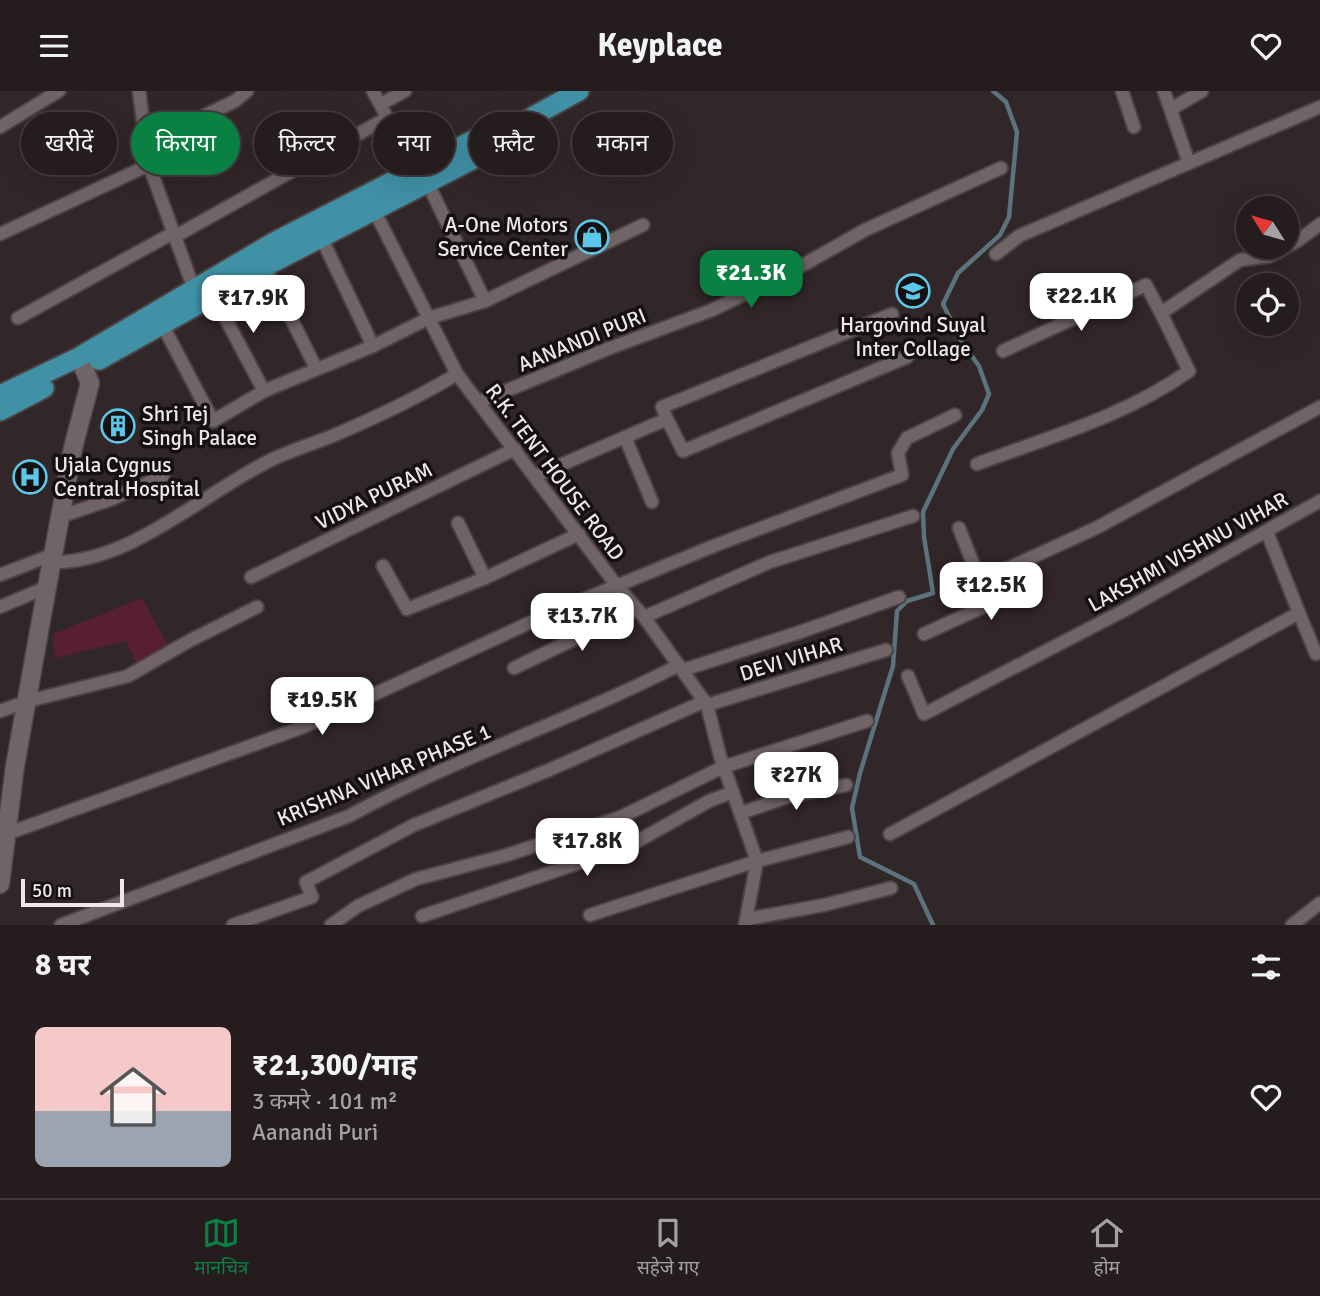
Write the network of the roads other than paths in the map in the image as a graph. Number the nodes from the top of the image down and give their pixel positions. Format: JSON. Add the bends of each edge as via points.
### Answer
{"nodes":[{"id":1,"x":59,"y":91,"type":"edge"},
{"id":2,"x":139,"y":91,"type":"edge"},
{"id":3,"x":247,"y":91,"type":"edge"},
{"id":4,"x":373,"y":91,"type":"edge"},
{"id":5,"x":405,"y":91,"type":"edge"},
{"id":6,"x":1122,"y":91,"type":"edge"},
{"id":7,"x":1164,"y":91,"type":"edge"},
{"id":8,"x":1202,"y":91,"type":"edge"},
{"id":9,"x":569,"y":94,"type":"edge"},
{"id":10,"x":381,"y":104,"type":"junction"},
{"id":11,"x":1320,"y":107,"type":"edge"},
{"id":12,"x":1171,"y":109,"type":"junction"},
{"id":13,"x":141,"y":112,"type":"edge"},
{"id":14,"x":210,"y":112,"type":"edge"},
{"id":15,"x":384,"y":112,"type":"edge"},
{"id":16,"x":373,"y":126,"type":"edge"},
{"id":17,"x":0,"y":127,"type":"edge"},
{"id":18,"x":1134,"y":127,"type":"dead end"},
{"id":19,"x":1189,"y":163,"type":"junction"},
{"id":20,"x":1001,"y":168,"type":"dead end"},
{"id":21,"x":131,"y":173,"type":"edge"},
{"id":22,"x":152,"y":175,"type":"edge"},
{"id":23,"x":421,"y":176,"type":"junction"},
{"id":24,"x":370,"y":202,"type":"junction"},
{"id":25,"x":1320,"y":224,"type":"edge"},
{"id":26,"x":643,"y":225,"type":"dead end"},
{"id":27,"x":0,"y":233,"type":"edge"},
{"id":28,"x":173,"y":235,"type":"junction"},
{"id":29,"x":321,"y":237,"type":"junction"},
{"id":30,"x":996,"y":254,"type":"dead end"},
{"id":31,"x":265,"y":267,"type":"junction"},
{"id":32,"x":202,"y":296,"type":"junction"},
{"id":33,"x":485,"y":301,"type":"junction"},
{"id":34,"x":1161,"y":313,"type":"junction"},
{"id":35,"x":892,"y":314,"type":"dead end"},
{"id":36,"x":429,"y":317,"type":"junction"},
{"id":37,"x":18,"y":318,"type":"dead end"},
{"id":38,"x":163,"y":326,"type":"junction"},
{"id":39,"x":373,"y":346,"type":"junction"},
{"id":40,"x":1003,"y":351,"type":"dead end"},
{"id":41,"x":907,"y":358,"type":"dead end"},
{"id":42,"x":82,"y":363,"type":"junction"},
{"id":43,"x":316,"y":368,"type":"junction"},
{"id":44,"x":457,"y":374,"type":"junction"},
{"id":45,"x":264,"y":391,"type":"junction"},
{"id":46,"x":0,"y":395,"type":"edge"},
{"id":47,"x":479,"y":402,"type":"junction"},
{"id":48,"x":1320,"y":407,"type":"edge"},
{"id":49,"x":0,"y":411,"type":"edge"},
{"id":50,"x":955,"y":415,"type":"dead end"},
{"id":51,"x":667,"y":419,"type":"junction"},
{"id":52,"x":625,"y":437,"type":"junction"},
{"id":53,"x":515,"y":449,"type":"junction"},
{"id":54,"x":977,"y":464,"type":"dead end"},
{"id":55,"x":163,"y":476,"type":"dead end"},
{"id":56,"x":535,"y":476,"type":"junction"},
{"id":57,"x":1320,"y":501,"type":"edge"},
{"id":58,"x":652,"y":502,"type":"dead end"},
{"id":59,"x":62,"y":516,"type":"junction"},
{"id":60,"x":913,"y":516,"type":"dead end"},
{"id":61,"x":458,"y":523,"type":"dead end"},
{"id":62,"x":960,"y":529,"type":"dead end"},
{"id":63,"x":1267,"y":531,"type":"junction"},
{"id":64,"x":579,"y":534,"type":"junction"},
{"id":65,"x":53,"y":558,"type":"junction"},
{"id":66,"x":383,"y":566,"type":"dead end"},
{"id":67,"x":0,"y":575,"type":"edge"},
{"id":68,"x":251,"y":577,"type":"dead end"},
{"id":69,"x":988,"y":577,"type":"junction"},
{"id":70,"x":485,"y":578,"type":"junction"},
{"id":71,"x":617,"y":586,"type":"junction"},
{"id":72,"x":47,"y":587,"type":"junction"},
{"id":73,"x":899,"y":597,"type":"dead end"},
{"id":74,"x":0,"y":607,"type":"edge"},
{"id":75,"x":257,"y":607,"type":"dead end"},
{"id":76,"x":640,"y":613,"type":"junction"},
{"id":77,"x":1299,"y":613,"type":"junction"},
{"id":78,"x":924,"y":634,"type":"dead end"},
{"id":79,"x":887,"y":650,"type":"dead end"},
{"id":80,"x":1316,"y":654,"type":"dead end"},
{"id":81,"x":514,"y":668,"type":"dead end"},
{"id":82,"x":681,"y":668,"type":"junction"},
{"id":83,"x":908,"y":676,"type":"dead end"},
{"id":84,"x":28,"y":701,"type":"junction"},
{"id":85,"x":706,"y":703,"type":"junction"},
{"id":86,"x":0,"y":711,"type":"edge"},
{"id":87,"x":867,"y":721,"type":"dead end"},
{"id":88,"x":723,"y":767,"type":"junction"},
{"id":89,"x":846,"y":785,"type":"dead end"},
{"id":90,"x":733,"y":792,"type":"junction"},
{"id":91,"x":741,"y":813,"type":"junction"},
{"id":92,"x":6,"y":834,"type":"junction"},
{"id":93,"x":890,"y":834,"type":"dead end"},
{"id":94,"x":848,"y":837,"type":"dead end"},
{"id":95,"x":2,"y":854,"type":"edge"},
{"id":96,"x":757,"y":861,"type":"junction"},
{"id":97,"x":0,"y":884,"type":"edge"},
{"id":98,"x":891,"y":888,"type":"dead end"},
{"id":99,"x":1320,"y":903,"type":"edge"},
{"id":100,"x":590,"y":915,"type":"dead end"},
{"id":101,"x":422,"y":916,"type":"dead end"},
{"id":102,"x":746,"y":922,"type":"edge"},
{"id":103,"x":61,"y":925,"type":"edge"},
{"id":104,"x":233,"y":925,"type":"edge"},
{"id":105,"x":331,"y":925,"type":"edge"},
{"id":106,"x":1292,"y":925,"type":"edge"}],
"edges":[{"from":1,"to":17,"type":"street"},
{"from":2,"to":13,"type":"street"},
{"from":3,"to":14,"type":"street"},
{"from":4,"to":10,"type":"street"},
{"from":5,"to":10,"type":"street"},
{"from":6,"to":18,"type":"street"},
{"from":7,"to":12,"type":"street"},
{"from":8,"to":12,"type":"street"},
{"from":9,"to":23,"type":"main road","via":[[494,138],[491,150]]},
{"from":10,"to":15,"type":"street"},
{"from":11,"to":19,"type":"street"},
{"from":12,"to":19,"type":"street"},
{"from":16,"to":28,"type":"street"},
{"from":19,"to":30,"type":"street","via":[[1019,236]]},
{"from":20,"to":47,"type":"street","name":"AANANDI PURI","via":[[865,230],[712,310]]},
{"from":21,"to":27,"type":"street"},
{"from":22,"to":28,"type":"street"},
{"from":23,"to":24,"type":"main road"},
{"from":23,"to":33,"type":"street"},
{"from":24,"to":29,"type":"main road"},
{"from":24,"to":32,"type":"main road","via":[[270,244]]},
{"from":24,"to":36,"type":"street","name":"R.K. TENT HOUSE ROAD"},
{"from":25,"to":34,"type":"street","via":[[1269,257],[1240,260]]},
{"from":26,"to":33,"type":"street"},
{"from":28,"to":32,"type":"street"},
{"from":28,"to":37,"type":"street"},
{"from":29,"to":31,"type":"main road"},
{"from":29,"to":39,"type":"street"},
{"from":31,"to":32,"type":"main road"},
{"from":31,"to":43,"type":"street"},
{"from":32,"to":38,"type":"main road"},
{"from":32,"to":42,"type":"main road"},
{"from":32,"to":45,"type":"street"},
{"from":33,"to":36,"type":"street"},
{"from":34,"to":40,"type":"street","via":[[1146,285]]},
{"from":34,"to":54,"type":"street","via":[[1189,371],[1122,410]]},
{"from":35,"to":51,"type":"street","via":[[662,407]]},
{"from":36,"to":39,"type":"street"},
{"from":36,"to":44,"type":"street","name":"R.K. TENT HOUSE ROAD"},
{"from":38,"to":42,"type":"main road"},
{"from":38,"to":45,"type":"street","via":[[213,421]]},
{"from":39,"to":43,"type":"street"},
{"from":41,"to":51,"type":"street","via":[[683,451]]},
{"from":42,"to":46,"type":"main road"},
{"from":42,"to":49,"type":"main road"},
{"from":42,"to":59,"type":"main road","via":[[90,383]]},
{"from":43,"to":45,"type":"street"},
{"from":44,"to":47,"type":"street","name":"R.K. TENT HOUSE ROAD"},
{"from":44,"to":65,"type":"street","via":[[418,397],[273,459],[150,533],[69,562]]},
{"from":47,"to":53,"type":"street","name":"R.K. TENT HOUSE ROAD"},
{"from":48,"to":69,"type":"street","via":[[1096,528]]},
{"from":50,"to":71,"type":"street","via":[[907,438],[898,453],[902,475]]},
{"from":51,"to":52,"type":"street"},
{"from":52,"to":56,"type":"street"},
{"from":52,"to":58,"type":"street"},
{"from":53,"to":56,"type":"street","name":"R.K. TENT HOUSE ROAD"},
{"from":53,"to":68,"type":"street","name":"VIDYA PURAM"},
{"from":55,"to":59,"type":"street"},
{"from":56,"to":64,"type":"street","name":"R.K. TENT HOUSE ROAD"},
{"from":57,"to":63,"type":"street","name":"LAKSHMI VISHNU VIHAR"},
{"from":59,"to":65,"type":"main road"},
{"from":60,"to":76,"type":"street","via":[[770,562]]},
{"from":61,"to":70,"type":"street"},
{"from":62,"to":69,"type":"street","via":[[980,581]]},
{"from":63,"to":77,"type":"street"},
{"from":63,"to":83,"type":"street","name":"LAKSHMI VISHNU VIHAR","via":[[924,714]]},
{"from":64,"to":70,"type":"street"},
{"from":64,"to":71,"type":"street","name":"R.K. TENT HOUSE ROAD"},
{"from":65,"to":67,"type":"street"},
{"from":65,"to":72,"type":"main road"},
{"from":66,"to":70,"type":"street","via":[[407,609]]},
{"from":69,"to":78,"type":"street","via":[[998,600]]},
{"from":71,"to":76,"type":"street","name":"R.K. TENT HOUSE ROAD"},
{"from":71,"to":92,"type":"street","via":[[303,727]]},
{"from":72,"to":74,"type":"street"},
{"from":72,"to":84,"type":"main road"},
{"from":73,"to":82,"type":"street","name":"KRISHNA VIHAR PHASE 1"},
{"from":75,"to":84,"type":"street","via":[[128,676]]},
{"from":76,"to":81,"type":"street"},
{"from":76,"to":82,"type":"street","name":"R.K. TENT HOUSE ROAD"},
{"from":77,"to":80,"type":"street"},
{"from":77,"to":93,"type":"street"},
{"from":79,"to":85,"type":"street","name":"DEVI VIHAR"},
{"from":82,"to":85,"type":"street","name":"R.K. TENT HOUSE ROAD"},
{"from":82,"to":103,"type":"street","name":"KRISHNA VIHAR PHASE 1","via":[[349,816]]},
{"from":84,"to":86,"type":"street"},
{"from":84,"to":92,"type":"main road"},
{"from":85,"to":88,"type":"street","name":"R.K. TENT HOUSE ROAD"},
{"from":85,"to":104,"type":"street","name":"DEVI VIHAR","via":[[414,825],[306,883],[312,897]]},
{"from":87,"to":88,"type":"street"},
{"from":88,"to":90,"type":"street","name":"R.K. TENT HOUSE ROAD"},
{"from":88,"to":105,"type":"street","via":[[621,817],[416,879],[358,906]]},
{"from":89,"to":91,"type":"street","via":[[787,797]]},
{"from":90,"to":91,"type":"street","name":"R.K. TENT HOUSE ROAD"},
{"from":90,"to":101,"type":"street","via":[[629,846]]},
{"from":91,"to":96,"type":"street","name":"R.K. TENT HOUSE ROAD"},
{"from":92,"to":95,"type":"main road"},
{"from":94,"to":96,"type":"street"},
{"from":95,"to":97,"type":"main road"},
{"from":96,"to":100,"type":"street"},
{"from":96,"to":102,"type":"street","name":"R.K. TENT HOUSE ROAD"},
{"from":98,"to":102,"type":"street"},
{"from":99,"to":106,"type":"street"}]}
